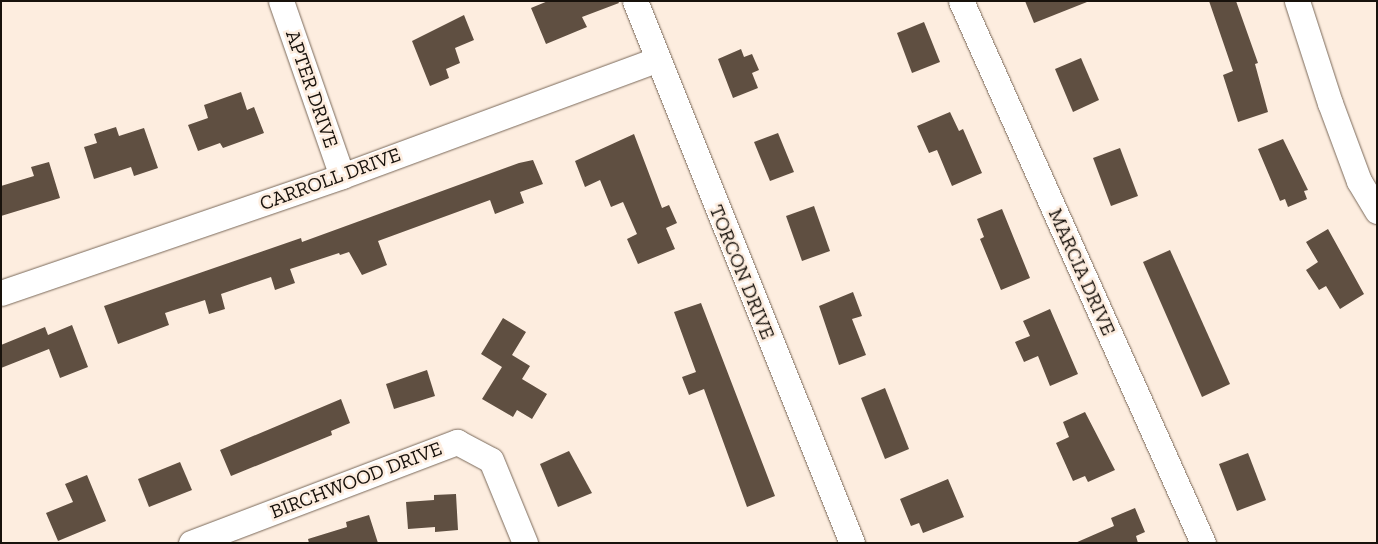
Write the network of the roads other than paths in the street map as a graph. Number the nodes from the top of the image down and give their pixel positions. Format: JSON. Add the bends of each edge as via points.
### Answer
{"nodes":[{"id":1,"x":281,"y":1,"type":"edge"},
{"id":2,"x":635,"y":1,"type":"edge"},
{"id":3,"x":961,"y":1,"type":"edge"},
{"id":4,"x":1297,"y":1,"type":"edge"},
{"id":5,"x":656,"y":60,"type":"junction"},
{"id":6,"x":342,"y":176,"type":"junction"},
{"id":7,"x":1377,"y":211,"type":"edge"},
{"id":8,"x":1,"y":293,"type":"edge"},
{"id":9,"x":191,"y":543,"type":"edge"},
{"id":10,"x":525,"y":543,"type":"edge"},
{"id":11,"x":852,"y":543,"type":"edge"},
{"id":12,"x":1203,"y":543,"type":"edge"}],
"edges":[{"from":1,"to":6,"type":"street","name":"APTER DRIVE"},
{"from":2,"to":5,"type":"street","name":"TORCON DRIVE"},
{"from":3,"to":12,"type":"street","name":"MARCIA DRIVE"},
{"from":4,"to":7,"type":"street","via":[[1359,181]]},
{"from":5,"to":6,"type":"street","name":"CARROLL DRIVE"},
{"from":5,"to":11,"type":"street","name":"TORCON DRIVE"},
{"from":6,"to":8,"type":"street","name":"CARROLL DRIVE"},
{"from":9,"to":10,"type":"street","name":"BIRCHWOOD DRIVE","via":[[457,442],[492,460]]}]}
